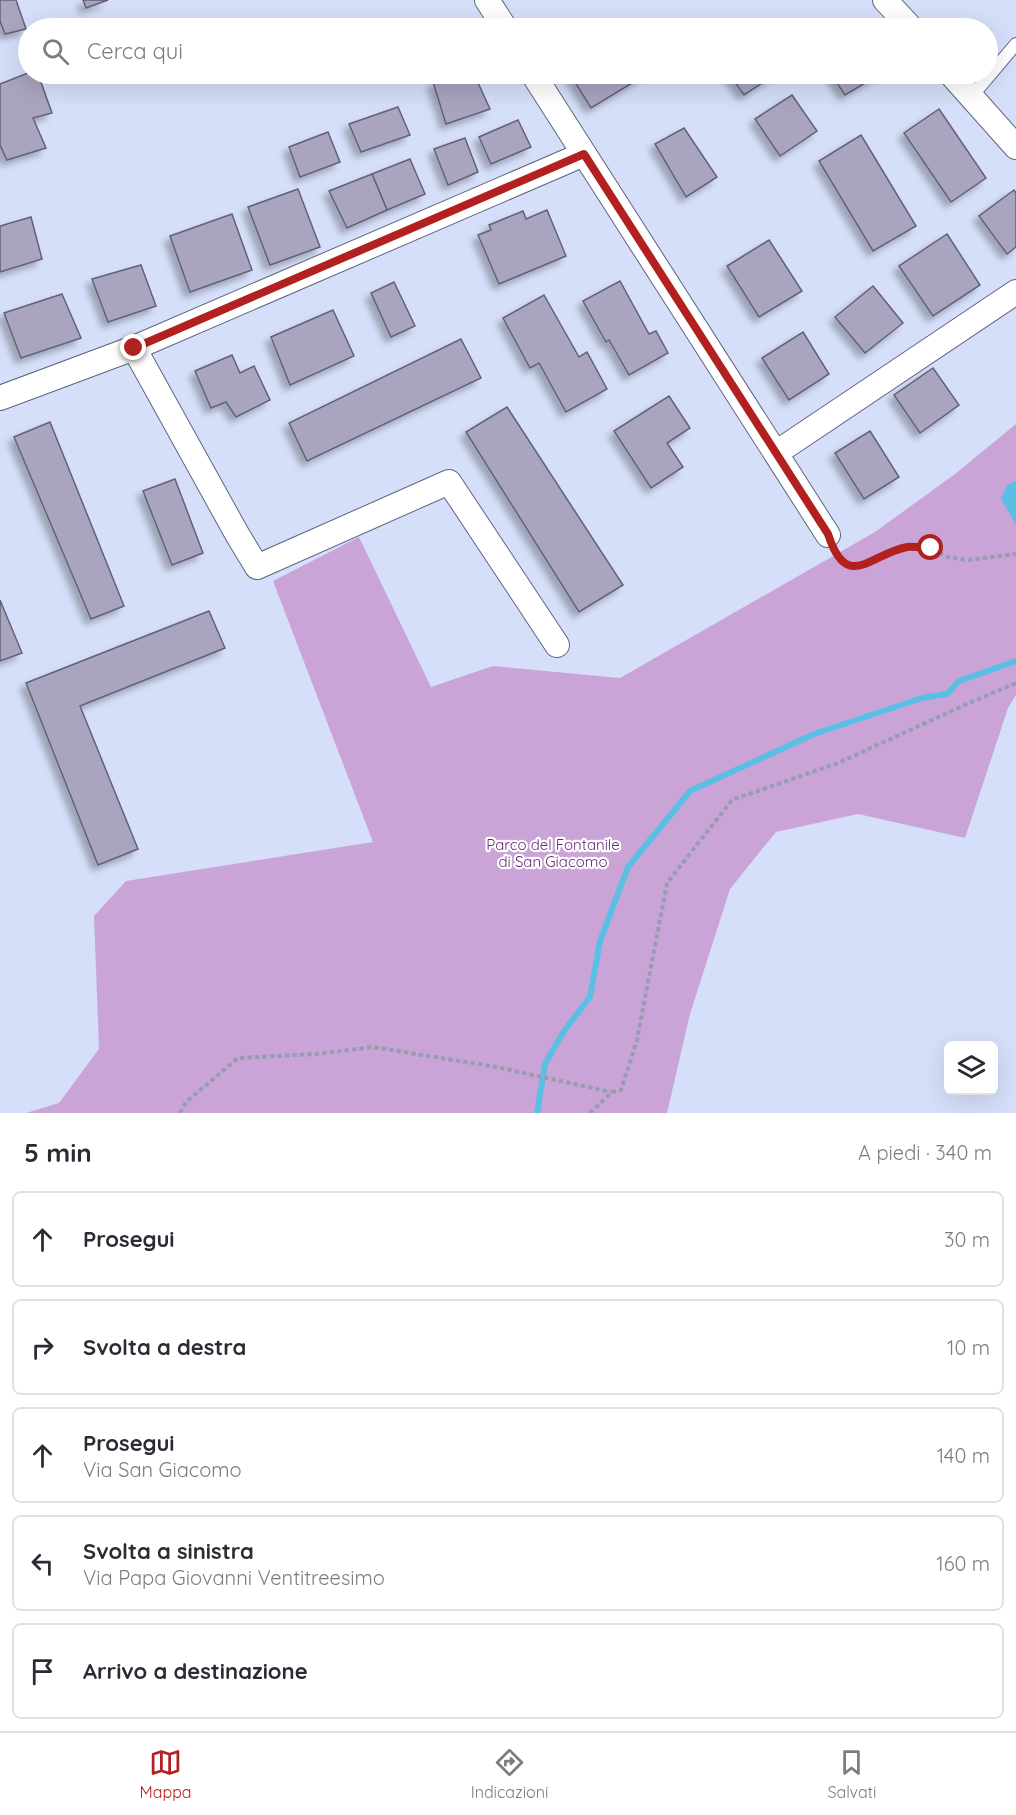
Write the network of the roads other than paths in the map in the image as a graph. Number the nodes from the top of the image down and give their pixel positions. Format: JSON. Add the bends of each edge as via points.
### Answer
{"nodes":[{"id":1,"x":487,"y":0,"type":"edge"},
{"id":2,"x":885,"y":0,"type":"edge"},
{"id":3,"x":499,"y":18,"type":"edge"},
{"id":4,"x":902,"y":18,"type":"edge"},
{"id":5,"x":1016,"y":44,"type":"edge"},
{"id":6,"x":998,"y":65,"type":"edge"},
{"id":7,"x":539,"y":84,"type":"edge"},
{"id":8,"x":961,"y":84,"type":"edge"},
{"id":9,"x":982,"y":84,"type":"edge"},
{"id":10,"x":972,"y":96,"type":"junction"},
{"id":11,"x":1016,"y":147,"type":"edge"},
{"id":12,"x":584,"y":154,"type":"junction"},
{"id":13,"x":1016,"y":292,"type":"edge"},
{"id":14,"x":134,"y":348,"type":"junction"},
{"id":15,"x":0,"y":398,"type":"edge"},
{"id":16,"x":776,"y":453,"type":"junction"},
{"id":17,"x":828,"y":534,"type":"road end"},
{"id":18,"x":558,"y":645,"type":"dead end"}],
"edges":[{"from":1,"to":3,"type":"street"},
{"from":2,"to":4,"type":"street"},
{"from":5,"to":6,"type":"lane"},
{"from":7,"to":12,"type":"street"},
{"from":8,"to":10,"type":"street"},
{"from":9,"to":10,"type":"lane"},
{"from":10,"to":11,"type":"street"},
{"from":12,"to":14,"type":"street"},
{"from":12,"to":16,"type":"street"},
{"from":13,"to":16,"type":"street"},
{"from":14,"to":15,"type":"street"},
{"from":14,"to":18,"type":"street","via":[[256,567],[449,482]]},
{"from":16,"to":17,"type":"street"}]}
